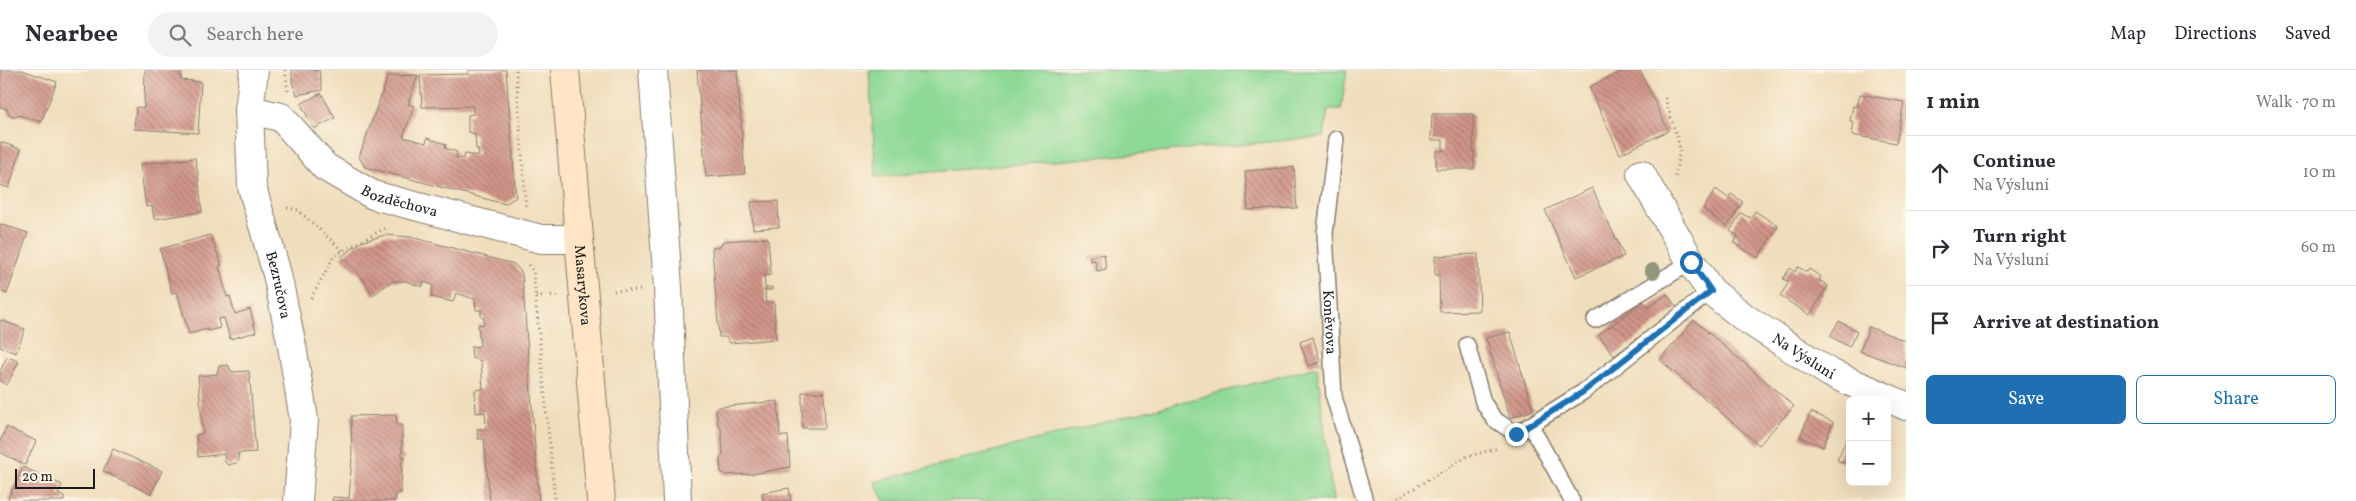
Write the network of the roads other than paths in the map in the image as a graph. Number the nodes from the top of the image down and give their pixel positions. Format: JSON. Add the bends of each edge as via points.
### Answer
{"nodes":[{"id":1,"x":254,"y":70,"type":"edge"},
{"id":2,"x":565,"y":70,"type":"edge"},
{"id":3,"x":653,"y":70,"type":"edge"},
{"id":4,"x":249,"y":110,"type":"junction"},
{"id":5,"x":1336,"y":139,"type":"dead end"},
{"id":6,"x":1641,"y":174,"type":"dead end"},
{"id":7,"x":578,"y":239,"type":"junction"},
{"id":8,"x":1691,"y":262,"type":"junction"},
{"id":9,"x":1711,"y":291,"type":"junction"},
{"id":10,"x":1596,"y":320,"type":"dead end"},
{"id":11,"x":1467,"y":345,"type":"dead end"},
{"id":12,"x":1906,"y":406,"type":"edge"},
{"id":13,"x":1531,"y":426,"type":"junction"},
{"id":14,"x":298,"y":501,"type":"edge"},
{"id":15,"x":601,"y":501,"type":"edge"},
{"id":16,"x":677,"y":501,"type":"edge"},
{"id":17,"x":1365,"y":501,"type":"edge"},
{"id":18,"x":1572,"y":501,"type":"edge"}],
"edges":[{"from":1,"to":4,"type":"street","name":"Bezručova"},
{"from":2,"to":7,"type":"street","name":"Masarykova"},
{"from":3,"to":16,"type":"street"},
{"from":4,"to":7,"type":"street","name":"Bozděchova","via":[[281,117],[325,167],[373,195],[541,239]]},
{"from":4,"to":14,"type":"street","name":"Bezručova","via":[[252,188],[279,283],[304,420]]},
{"from":5,"to":17,"type":"lane","name":"Koněvova","via":[[1325,233],[1334,397]]},
{"from":6,"to":8,"type":"street","name":"Na Výsluní"},
{"from":7,"to":15,"type":"street","name":"Masarykova"},
{"from":8,"to":9,"type":"street","name":"Na Výsluní"},
{"from":8,"to":10,"type":"lane"},
{"from":9,"to":12,"type":"street","name":"Na Výsluní","via":[[1745,318],[1830,373]]},
{"from":9,"to":13,"type":"lane","via":[[1583,392]]},
{"from":11,"to":13,"type":"lane","via":[[1483,402],[1494,418],[1516,434]]},
{"from":13,"to":18,"type":"lane"}]}
